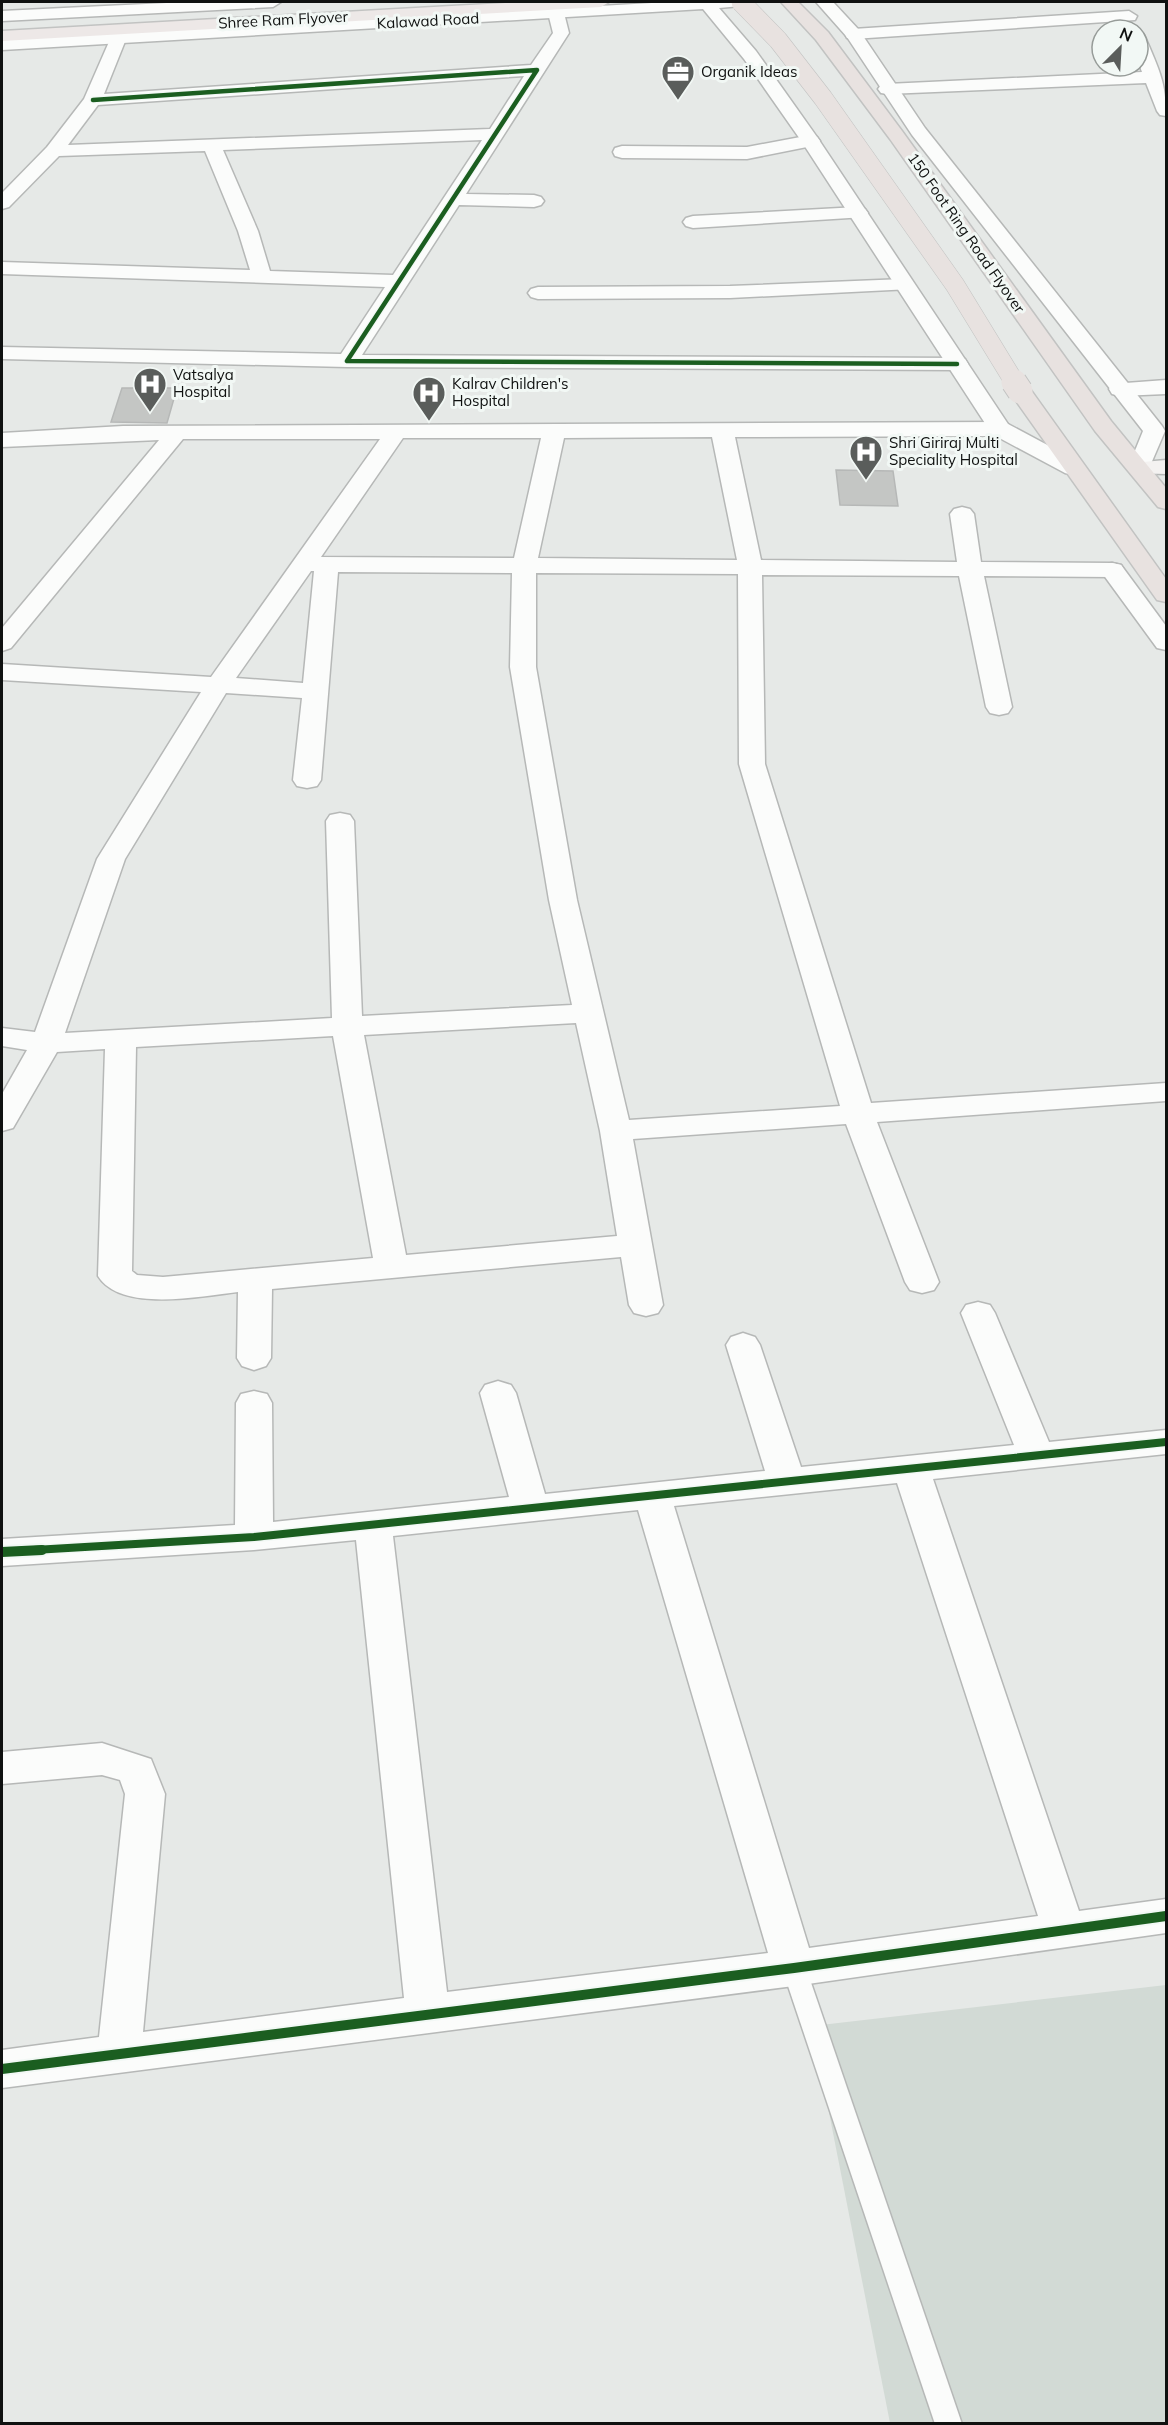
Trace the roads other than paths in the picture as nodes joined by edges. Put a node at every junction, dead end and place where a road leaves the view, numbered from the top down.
1 (266, 2) edge
2 (273, 2) edge
3 (443, 2) edge
4 (601, 2) edge
5 (741, 2) edge
6 (746, 2) edge
7 (789, 2) edge
8 (824, 2) edge
9 (706, 3) edge
10 (556, 13) junction
11 (2, 16) edge
12 (1129, 16) edge
13 (2, 27) edge
14 (853, 34) junction
15 (2, 36) edge
16 (118, 39) junction
17 (2, 45) edge
18 (1150, 49) edge
19 (1167, 54) edge
20 (1150, 67) edge
21 (537, 70) junction
22 (1154, 77) junction
23 (887, 88) junction
24 (93, 100) junction
25 (1167, 111) edge
26 (495, 134) junction
27 (811, 141) junction
28 (212, 145) junction
29 (54, 151) junction
30 (622, 152) dead end
31 (452, 199) junction
32 (534, 201) dead end
33 (2, 203) edge
34 (858, 213) junction
35 (693, 222) dead end
36 (2, 268) edge
37 (262, 277) junction
38 (400, 281) junction
39 (904, 285) junction
40 (538, 293) dead end
41 (2, 353) edge
42 (347, 361) junction
43 (957, 364) junction
44 (1167, 387) edge
45 (1120, 389) junction
46 (1000, 429) junction
47 (722, 430) junction
48 (554, 431) junction
49 (396, 432) junction
50 (176, 433) junction
51 (2, 440) edge
52 (1167, 467) edge
53 (1073, 468) junction
54 (1139, 468) junction
55 (1164, 494) edge
56 (962, 514) dead end
57 (315, 564) junction
58 (524, 566) junction
59 (750, 567) junction
60 (970, 569) junction
61 (1113, 570) junction
62 (1149, 571) junction
63 (1167, 595) edge
64 (2, 643) edge
65 (1167, 644) edge
66 (2, 672) edge
67 (218, 686) junction
68 (315, 692) junction
69 (999, 706) dead end
70 (307, 780) dead end
71 (340, 821) dead end
72 (589, 1013) junction
73 (347, 1027) junction
74 (2, 1037) edge
75 (121, 1039) junction
76 (46, 1043) junction
77 (1167, 1092) edge
78 (858, 1114) junction
79 (2, 1121) edge
80 (616, 1131) junction
81 (636, 1245) junction
82 (391, 1267) junction
83 (255, 1279) junction
84 (922, 1281) dead end
85 (646, 1305) dead end
86 (978, 1313) dead end
87 (743, 1344) dead end
88 (255, 1358) dead end
89 (498, 1393) dead end
90 (254, 1403) dead end
91 (1167, 1442) edge
92 (1037, 1456) junction
93 (911, 1469) junction
94 (787, 1482) junction
95 (652, 1496) junction
96 (531, 1508) junction
97 (373, 1525) junction
98 (254, 1537) junction
99 (2, 1552) edge
100 (2, 1768) edge
101 (1167, 1916) edge
102 (1064, 1929) junction
103 (794, 1968) junction
104 (428, 2013) junction
105 (119, 2054) junction
106 (2, 2069) edge
107 (949, 2424) edge

1 - 2 street
1 - 11 street
3 - 13 main road, Shree Ram Flyover
4 - 15 main road, Shree Ram Flyover
5 - 53 highway, bridge
6 - 9 street, Kalawad Road
7 - 54 highway, 150 Foot Ring Road Flyover
8 - 14 street
9 - 10 street, Kalawad Road
9 - 27 street
10 - 16 street, Kalawad Road
10 - 21 street
12 - 14 street
14 - 23 street
16 - 17 street, Kalawad Road
16 - 24 street
18 - 19 street
20 - 22 street
21 - 24 street
21 - 26 street
22 - 23 street
22 - 25 street
23 - 45 street
24 - 29 street
26 - 28 street
26 - 31 street
27 - 30 street
27 - 34 street
28 - 29 street
28 - 37 street
29 - 33 street
31 - 32 street
31 - 38 street
34 - 35 street
34 - 39 street
36 - 37 street
37 - 38 street
38 - 42 street
39 - 40 street
39 - 43 street
41 - 42 street
42 - 43 street
43 - 46 street
44 - 45 street
45 - 54 street
46 - 47 street
46 - 53 street
47 - 48 street
47 - 59 street
48 - 49 street
48 - 58 street
49 - 50 street
49 - 57 street
50 - 51 street
50 - 64 street
52 - 54 main road
53 - 62 highway
54 - 55 highway, 150 Foot Ring Road Flyover
56 - 60 street
57 - 58 street
57 - 67 street
57 - 68 street
58 - 59 street
58 - 72 street
59 - 60 street
59 - 78 street
60 - 61 street
60 - 69 street
61 - 62 street
61 - 65 street
62 - 63 highway
66 - 67 street
67 - 68 street
67 - 76 street
68 - 70 street
71 - 73 street
72 - 73 street
72 - 80 street
73 - 75 street
73 - 82 street
74 - 76 street
75 - 76 street
75 - 83 street
76 - 79 street
77 - 78 street
78 - 80 street
78 - 84 street
80 - 81 street
81 - 82 street
81 - 85 street
82 - 83 street
83 - 88 street
86 - 92 street
87 - 94 street
89 - 96 street
90 - 98 street
91 - 92 street
92 - 93 street
93 - 94 street
93 - 102 street
94 - 95 street
95 - 96 street
95 - 103 street
96 - 97 street
97 - 98 street
97 - 104 street
98 - 99 street
100 - 105 street
101 - 102 street
102 - 103 street
103 - 104 street
103 - 107 lane
104 - 105 street
105 - 106 street

